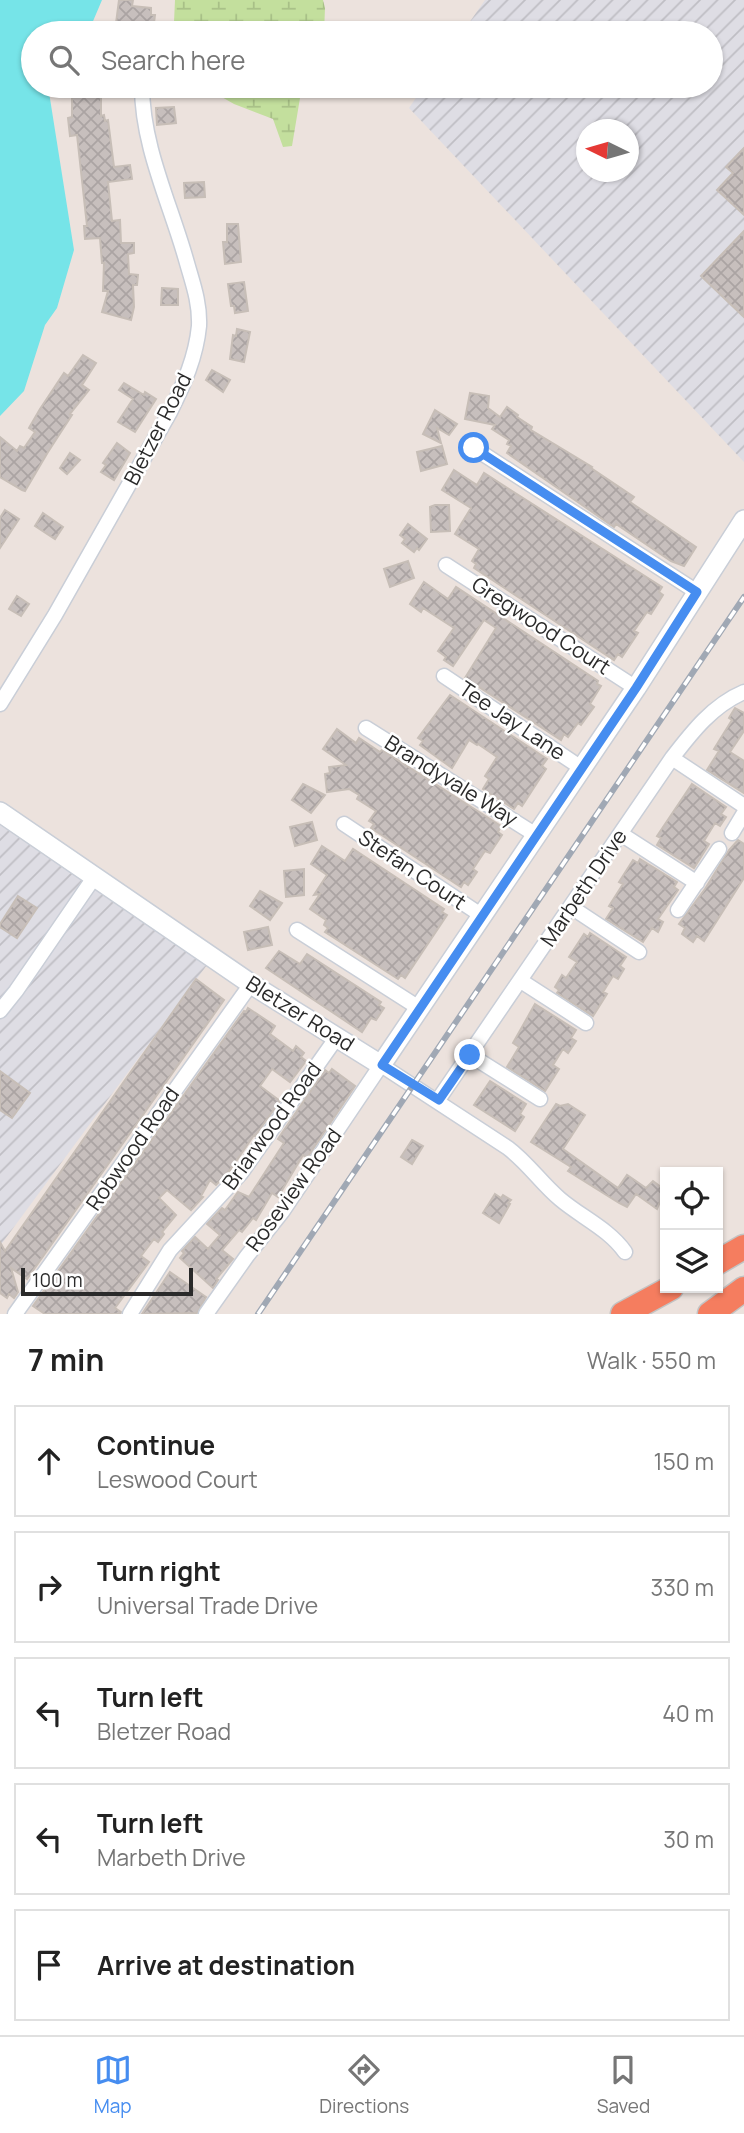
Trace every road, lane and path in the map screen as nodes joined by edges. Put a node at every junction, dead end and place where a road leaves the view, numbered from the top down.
1 (143, 98) edge
2 (474, 448) dead end
3 (744, 520) edge
4 (446, 565) dead end
5 (697, 592) junction
6 (444, 676) dead end
7 (636, 688) junction
8 (744, 692) edge
9 (0, 704) edge
10 (366, 728) dead end
11 (672, 758) junction
12 (580, 767) junction
13 (744, 806) edge
14 (0, 812) edge
15 (744, 813) edge
16 (344, 824) dead end
17 (732, 833) dead end
18 (621, 834) junction
19 (536, 835) junction
20 (719, 849) dead end
21 (96, 876) junction
22 (697, 883) junction
23 (571, 907) junction
24 (678, 911) dead end
25 (481, 915) junction
26 (297, 930) dead end
27 (639, 951) dead end
28 (521, 981) junction
29 (251, 984) junction
30 (419, 1008) junction
31 (0, 1012) edge
32 (586, 1023) dead end
33 (337, 1037) junction
34 (470, 1055) junction
35 (382, 1065) junction
36 (540, 1099) dead end
37 (439, 1100) junction
38 (744, 1247) edge
39 (625, 1252) dead end
40 (723, 1259) edge
41 (744, 1289) edge
42 (662, 1293) edge
43 (16, 1314) edge
44 (130, 1314) edge
45 (206, 1314) edge
46 (624, 1314) edge
47 (710, 1314) edge

1 - 9 street, Bletzer Road
2 - 5 street
3 - 5 street
4 - 7 street, Gregwood Court
5 - 7 street
6 - 12 street, Tee Jay Lane
7 - 12 street
8 - 11 street, Marbeth Drive
10 - 19 street, Brandyvale Way
11 - 13 street
11 - 18 street, Marbeth Drive
12 - 19 street
14 - 21 street, Bletzer Road
15 - 17 street
16 - 25 street, Stefan Court
18 - 22 street
18 - 23 street, Marbeth Drive
19 - 25 street
20 - 22 street
21 - 29 street, Bletzer Road
21 - 31 street
22 - 24 street
23 - 27 street
23 - 28 street, Marbeth Drive
25 - 30 street
26 - 30 street
28 - 32 street
28 - 34 street, Marbeth Drive
29 - 33 street, Bletzer Road
29 - 43 street, Robwood Road
30 - 35 street
33 - 35 street, Bletzer Road
33 - 44 street, Briarwood Road
34 - 36 street
34 - 37 street, Marbeth Drive
35 - 37 street, Bletzer Road
35 - 45 street, Roseview Road
37 - 39 street, Bletzer Road
38 - 40 highway
41 - 47 highway
42 - 46 highway

